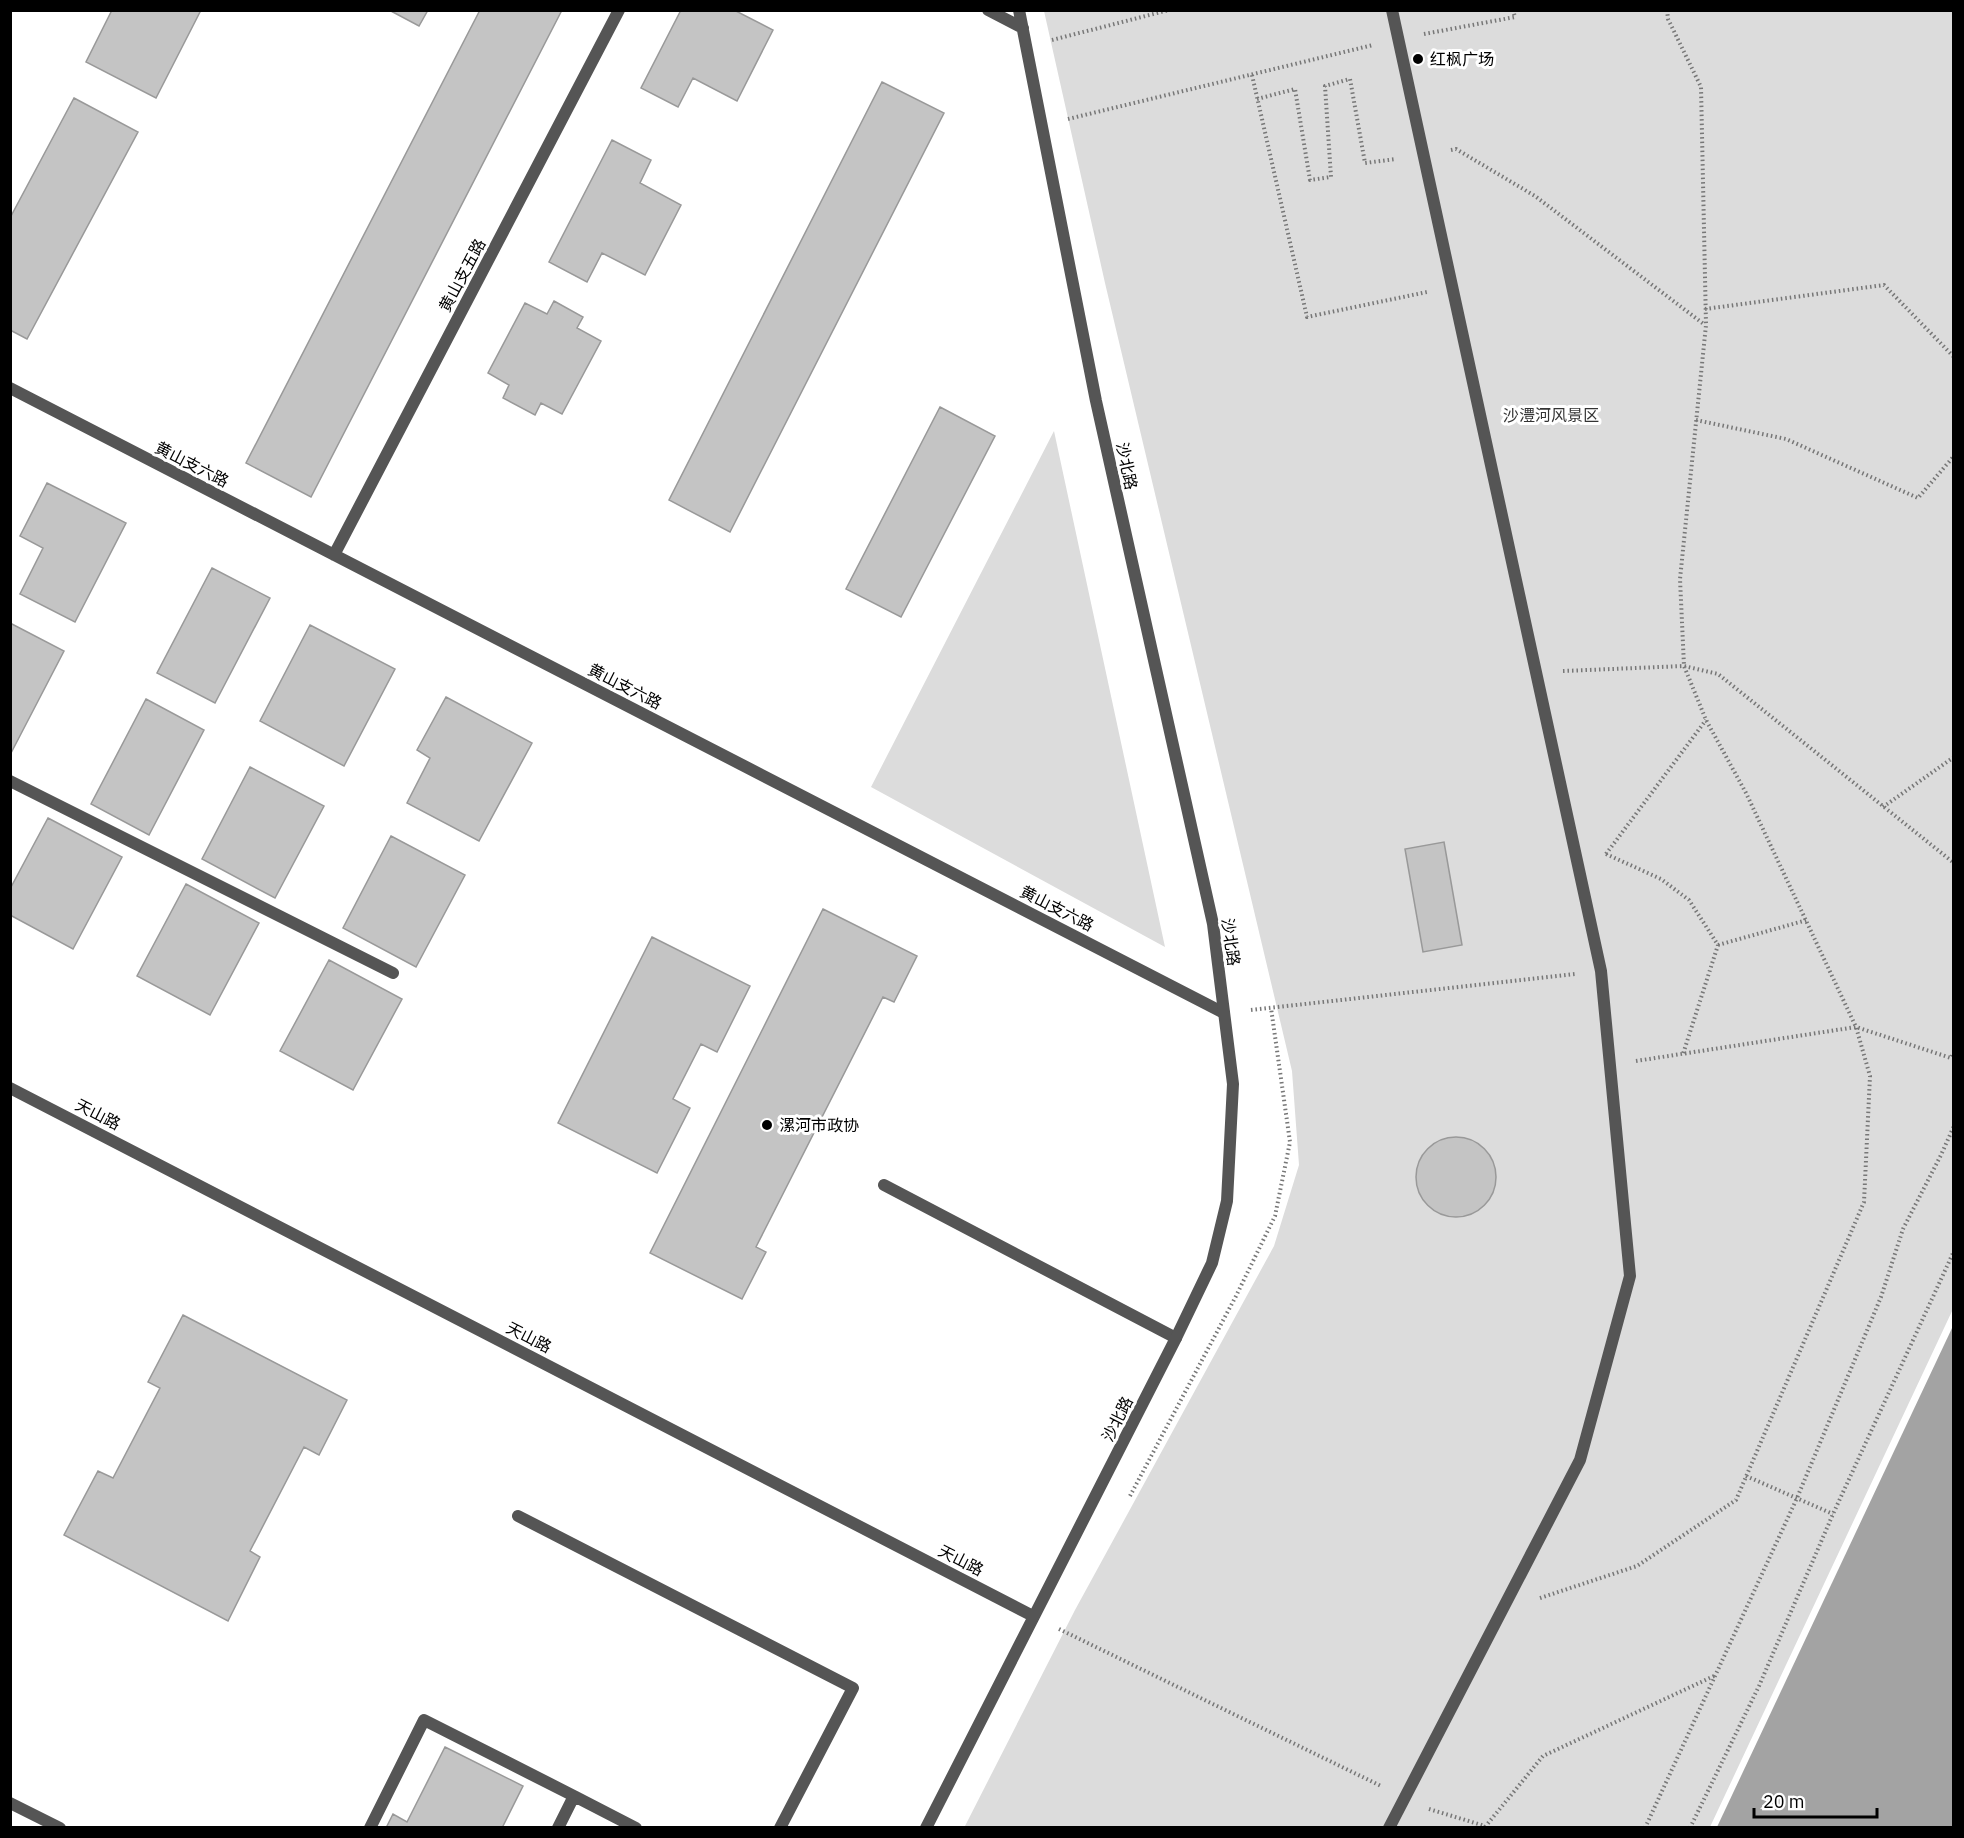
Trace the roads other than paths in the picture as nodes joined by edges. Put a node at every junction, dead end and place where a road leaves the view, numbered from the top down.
1 (619, 10) edge
2 (988, 10) edge
3 (1019, 10) edge
4 (1392, 10) edge
5 (1023, 28) junction
6 (10, 388) edge
7 (334, 555) junction
8 (10, 781) edge
9 (393, 973) dead end
10 (1224, 1013) junction
11 (10, 1088) edge
12 (884, 1185) dead end
13 (1176, 1338) junction
14 (518, 1516) dead end
15 (1033, 1616) junction
16 (574, 1796) junction
17 (10, 1803) edge
18 (60, 1827) edge
19 (370, 1827) edge
20 (558, 1827) edge
21 (636, 1827) edge
22 (780, 1827) edge
23 (926, 1827) edge
24 (1389, 1827) edge

1 - 7 street, 黄山支五路
2 - 5 street
3 - 5 street, 沙北路
4 - 24 street
5 - 10 street, 沙北路
6 - 7 street, 黄山支六路
7 - 10 street, 黄山支六路
8 - 9 street
10 - 13 street, 沙北路
11 - 15 street, 天山路
12 - 13 street
13 - 15 street, 沙北路
14 - 22 street
15 - 23 street, 沙北路
16 - 19 street
16 - 20 street
16 - 21 street
17 - 18 street

